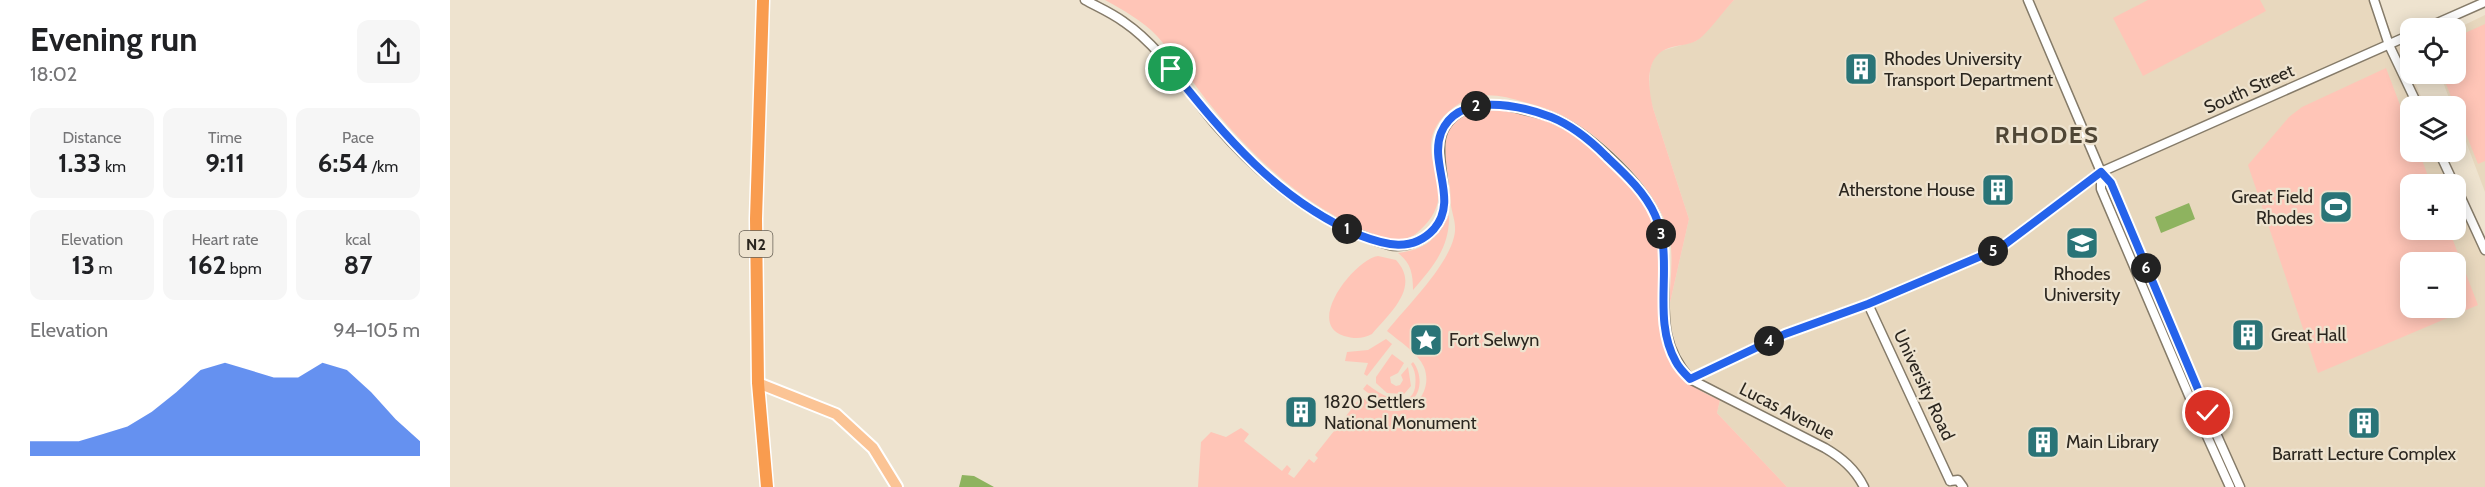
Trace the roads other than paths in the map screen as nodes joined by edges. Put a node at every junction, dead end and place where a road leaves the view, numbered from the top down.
1 (763, 0) edge
2 (1085, 0) edge
3 (2028, 0) edge
4 (2374, 0) edge
5 (2485, 2) edge
6 (2449, 18) edge
7 (2400, 40) edge
8 (2389, 45) junction
9 (2413, 96) edge
10 (2101, 172) junction
11 (2466, 209) edge
12 (2485, 250) edge
13 (1868, 304) junction
14 (1690, 379) junction
15 (758, 383) junction
16 (1948, 484) edge
17 (767, 487) edge
18 (897, 487) edge
19 (1864, 487) edge
20 (1963, 487) edge
21 (2230, 487) edge
22 (2240, 487) edge

1 - 15 highway, N2
2 - 14 street, Lucas Avenue
3 - 10 street
4 - 8 street
5 - 6 street
7 - 8 street, South Street
8 - 9 street
8 - 10 street, South Street
10 - 13 street, South Street
10 - 21 street
10 - 22 street
11 - 12 street
13 - 14 street, South Street
13 - 16 street, University Road
14 - 19 street, Lucas Avenue
15 - 17 highway, N2
15 - 18 main road
16 - 20 street, University Road

